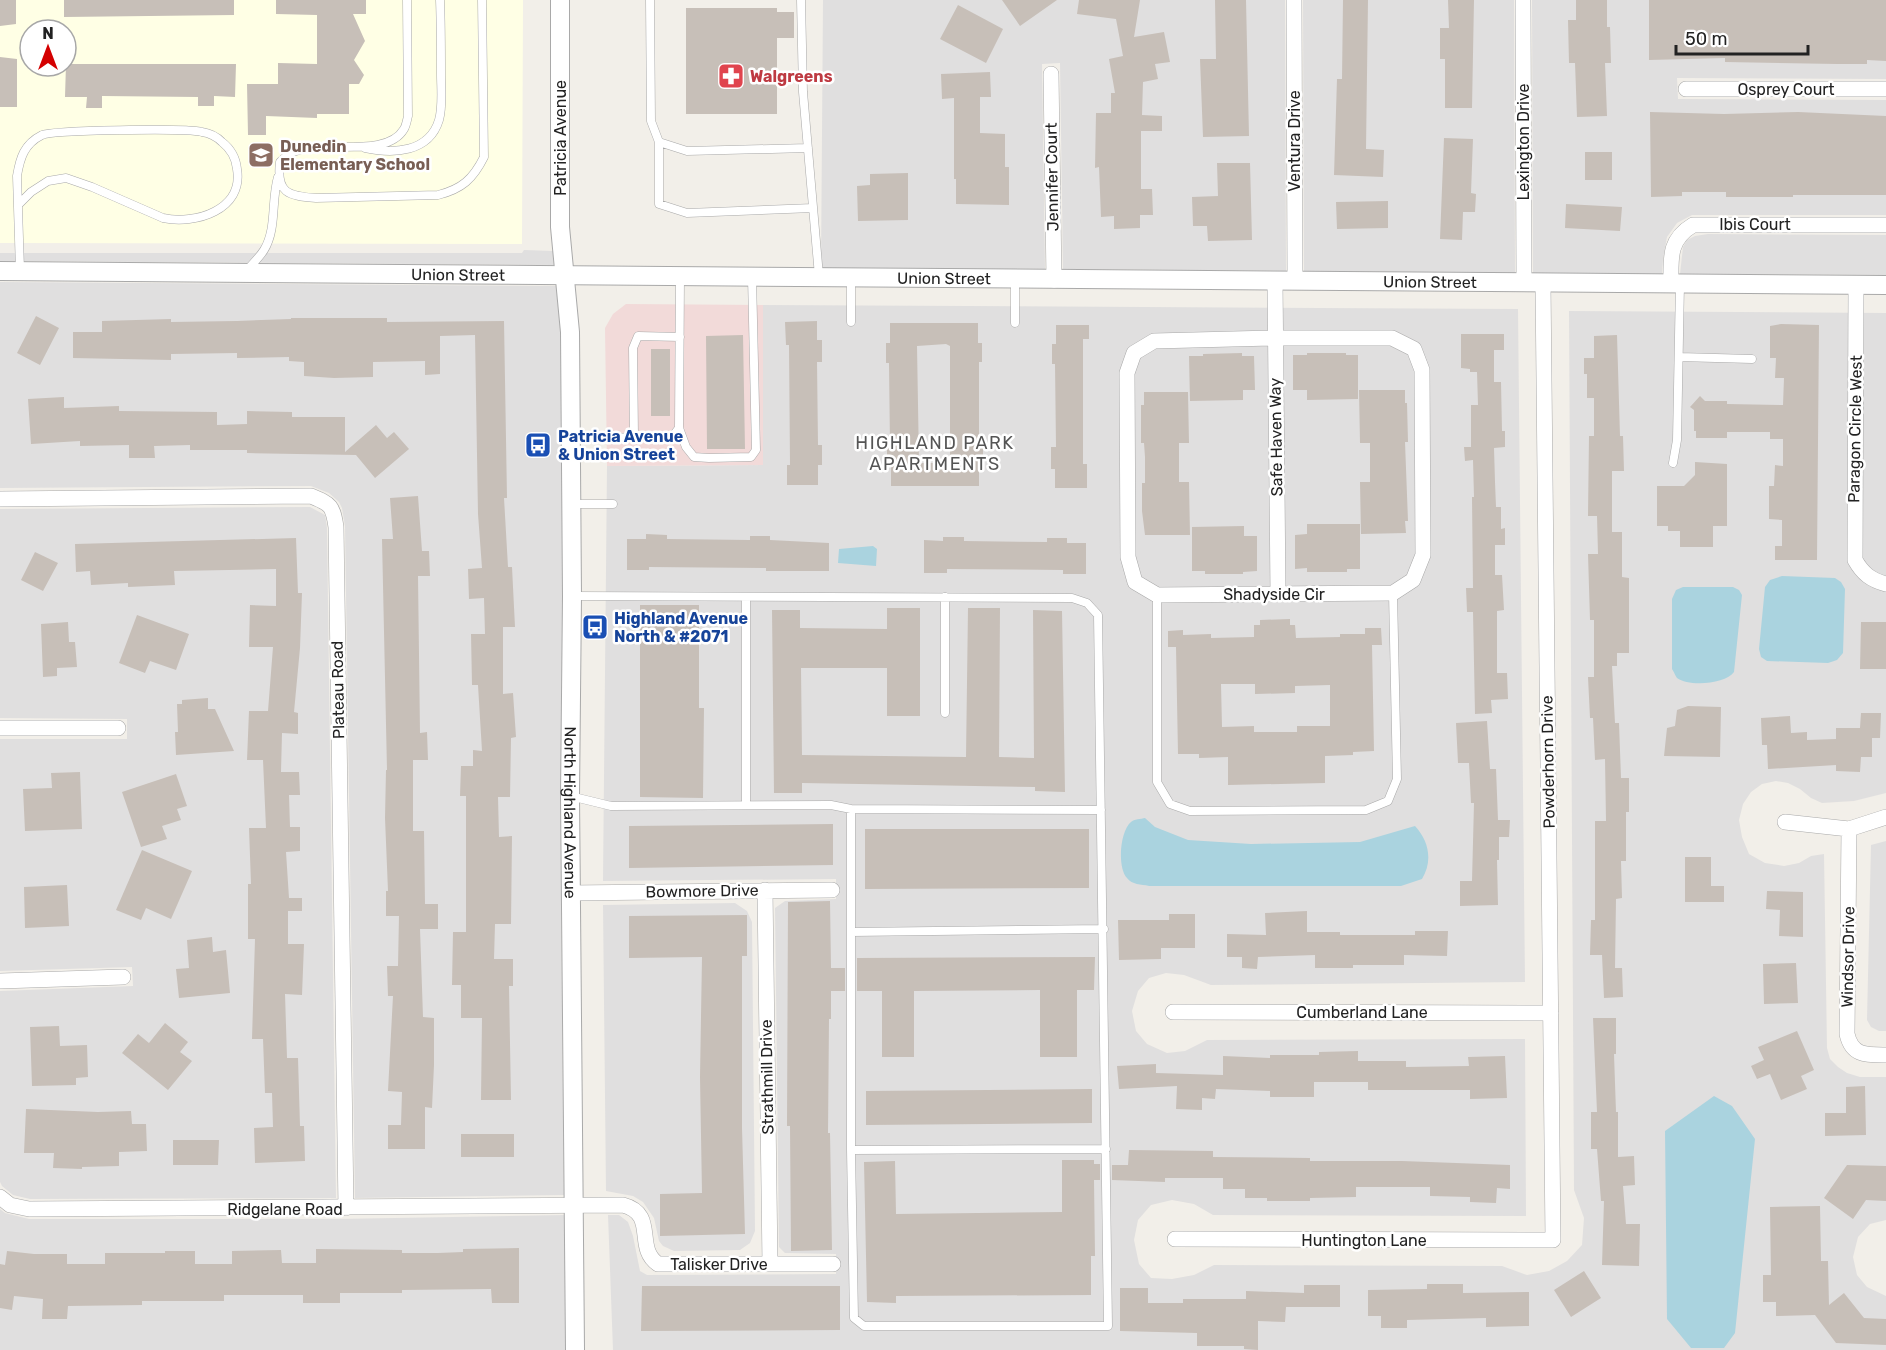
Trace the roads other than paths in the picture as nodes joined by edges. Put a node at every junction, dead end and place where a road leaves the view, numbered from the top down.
1 (407, 0) edge
2 (441, 0) edge
3 (482, 0) edge
4 (560, 0) edge
5 (650, 0) edge
6 (801, 0) edge
7 (1294, 0) edge
8 (1523, 0) edge
9 (1051, 74) dead end
10 (1686, 88) dead end
11 (1886, 90) edge
12 (659, 142) junction
13 (359, 147) junction
14 (808, 148) junction
15 (278, 177) junction
16 (19, 204) junction
17 (813, 208) junction
18 (1886, 225) edge
19 (0, 271) edge
20 (20, 272) junction
21 (244, 273) junction
22 (565, 276) junction
23 (680, 277) junction
24 (752, 277) junction
25 (819, 278) junction
26 (851, 278) junction
27 (1015, 279) junction
28 (1054, 280) junction
29 (1275, 281) junction
30 (1295, 281) junction
31 (1524, 283) junction
32 (1543, 284) junction
33 (1675, 284) junction
34 (1856, 285) junction
35 (1886, 285) edge
36 (851, 322) dead end
37 (1015, 323) dead end
38 (680, 337) junction
39 (1275, 338) junction
40 (1679, 357) junction
41 (1752, 359) dead end
42 (679, 428) junction
43 (634, 437) junction
44 (571, 439) junction
45 (1673, 463) dead end
46 (0, 499) edge
47 (571, 504) junction
48 (612, 504) dead end
49 (1886, 584) edge
50 (1278, 593) junction
51 (1393, 593) junction
52 (1156, 595) junction
53 (572, 596) junction
54 (746, 597) junction
55 (945, 597) junction
56 (945, 713) dead end
57 (0, 728) edge
58 (118, 728) dead end
59 (570, 796) junction
60 (746, 805) junction
61 (851, 809) junction
62 (1101, 810) junction
63 (1886, 817) edge
64 (1785, 822) dead end
65 (1849, 830) junction
66 (765, 890) junction
67 (832, 890) dead end
68 (571, 893) junction
69 (1104, 929) junction
70 (850, 932) junction
71 (123, 977) dead end
72 (0, 981) edge
73 (1173, 1012) dead end
74 (1551, 1013) junction
75 (1886, 1055) edge
76 (1106, 1149) junction
77 (851, 1150) junction
78 (0, 1197) edge
79 (574, 1205) junction
80 (346, 1208) junction
81 (1175, 1239) dead end
82 (1552, 1240) joint
83 (770, 1264) junction
84 (832, 1264) dead end
85 (575, 1350) edge

1 - 13 lane
2 - 13 lane
3 - 15 lane
4 - 22 street, Patricia Avenue
5 - 12 lane
6 - 14 lane
7 - 30 street, Ventura Drive
8 - 31 street, Lexington Drive
9 - 28 street, Jennifer Court
10 - 11 street, Osprey Court
12 - 14 lane
12 - 17 lane
13 - 15 lane
14 - 17 lane
15 - 21 lane
16 - 16 lane
16 - 20 lane
17 - 25 lane
18 - 33 street, Ibis Court
19 - 20 street, Union Street
20 - 21 street, Union Street
21 - 22 street, Union Street
22 - 23 street, Union Street
22 - 44 street, North Highland Avenue
23 - 24 street, Union Street
23 - 38 lane
24 - 25 street, Union Street
24 - 42 lane
25 - 26 street, Union Street
26 - 27 street, Union Street
26 - 36 lane
27 - 28 street, Union Street
27 - 37 lane
28 - 29 street, Union Street
29 - 30 street, Union Street
29 - 39 street, Safe Haven Way
30 - 31 street, Union Street
31 - 32 street, Union Street
32 - 33 street, Union Street
32 - 74 street, Powderhorn Drive
33 - 34 street, Union Street
33 - 40 lane
34 - 35 street, Union Street
34 - 49 street, Paragon Circle West
38 - 42 lane
38 - 43 lane
39 - 50 street, Safe Haven Way
39 - 51 street
39 - 52 street
40 - 41 lane
40 - 45 lane
42 - 43 lane
43 - 44 lane
44 - 47 street, North Highland Avenue
46 - 80 street, Plateau Road
47 - 48 lane
47 - 53 street, North Highland Avenue
50 - 51 street, Shadyside Cir
50 - 52 street, Shadyside Cir
51 - 52 lane
53 - 54 lane
53 - 59 street, North Highland Avenue
54 - 55 lane
54 - 60 lane
55 - 56 lane
55 - 62 lane
57 - 58 street
59 - 60 lane
59 - 68 street, North Highland Avenue
60 - 61 lane
61 - 62 lane
61 - 70 lane
62 - 69 lane
63 - 65 street
64 - 65 street
65 - 75 street, Windsor Drive
66 - 67 street, Bowmore Drive
66 - 68 street, Bowmore Drive
66 - 83 street, Strathmill Drive
68 - 79 street, North Highland Avenue
69 - 70 lane
69 - 76 lane
70 - 77 lane
71 - 72 street
73 - 74 street, Cumberland Lane
74 - 82 street, Powderhorn Drive
76 - 77 lane
76 - 77 lane
78 - 80 street, Ridgelane Road
79 - 80 street, Ridgelane Road
79 - 83 street, Talisker Drive
79 - 85 street, North Highland Avenue
81 - 82 street, Huntington Lane
83 - 84 street, Talisker Drive

